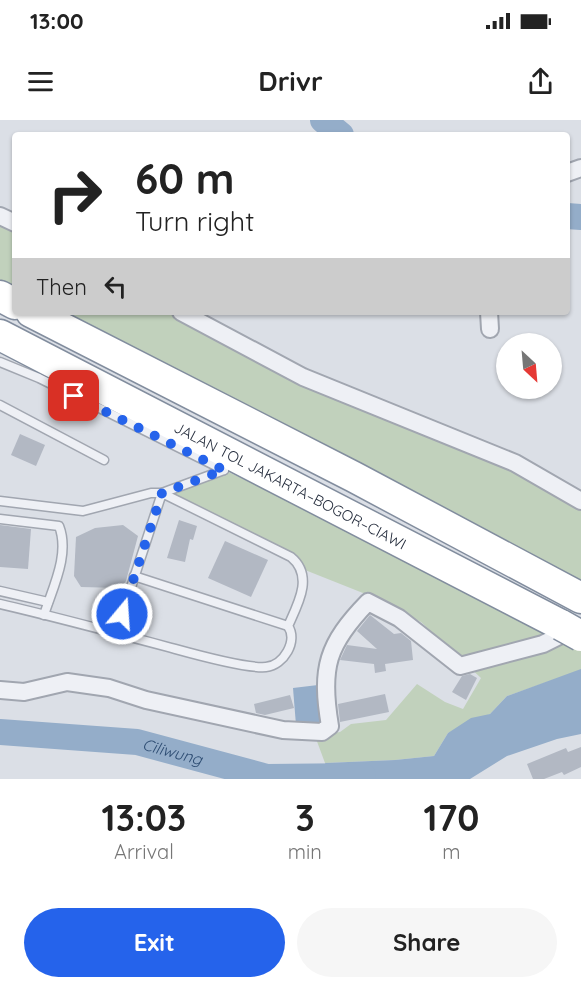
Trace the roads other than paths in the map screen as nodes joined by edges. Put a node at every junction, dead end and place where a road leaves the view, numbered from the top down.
1 (37, 315) edge
2 (187, 315) edge
3 (0, 335) edge
4 (0, 362) edge
5 (0, 405) edge
6 (104, 460) dead end
7 (224, 470) junction
8 (162, 493) junction
9 (0, 501) edge
10 (581, 501) edge
11 (0, 519) edge
12 (445, 565) junction
13 (134, 576) junction
14 (0, 591) edge
15 (581, 598) edge
16 (48, 602) junction
17 (0, 604) edge
18 (44, 615) junction
19 (288, 626) junction
20 (574, 629) edge
21 (116, 633) junction
22 (0, 690) edge

1 - 15 highway
2 - 10 street
3 - 12 highway, JALAN TOL JAKARTA–BOGOR–CIAWI
4 - 7 lane
5 - 6 lane
7 - 8 lane
7 - 12 highway
8 - 9 lane
8 - 13 lane
8 - 19 lane
11 - 16 lane
12 - 20 highway, JALAN TOL JAKARTA–BOGOR–CIAWI
13 - 19 lane
13 - 21 lane
14 - 16 lane
16 - 18 lane
17 - 18 lane
18 - 21 lane
19 - 21 lane
20 - 22 street

